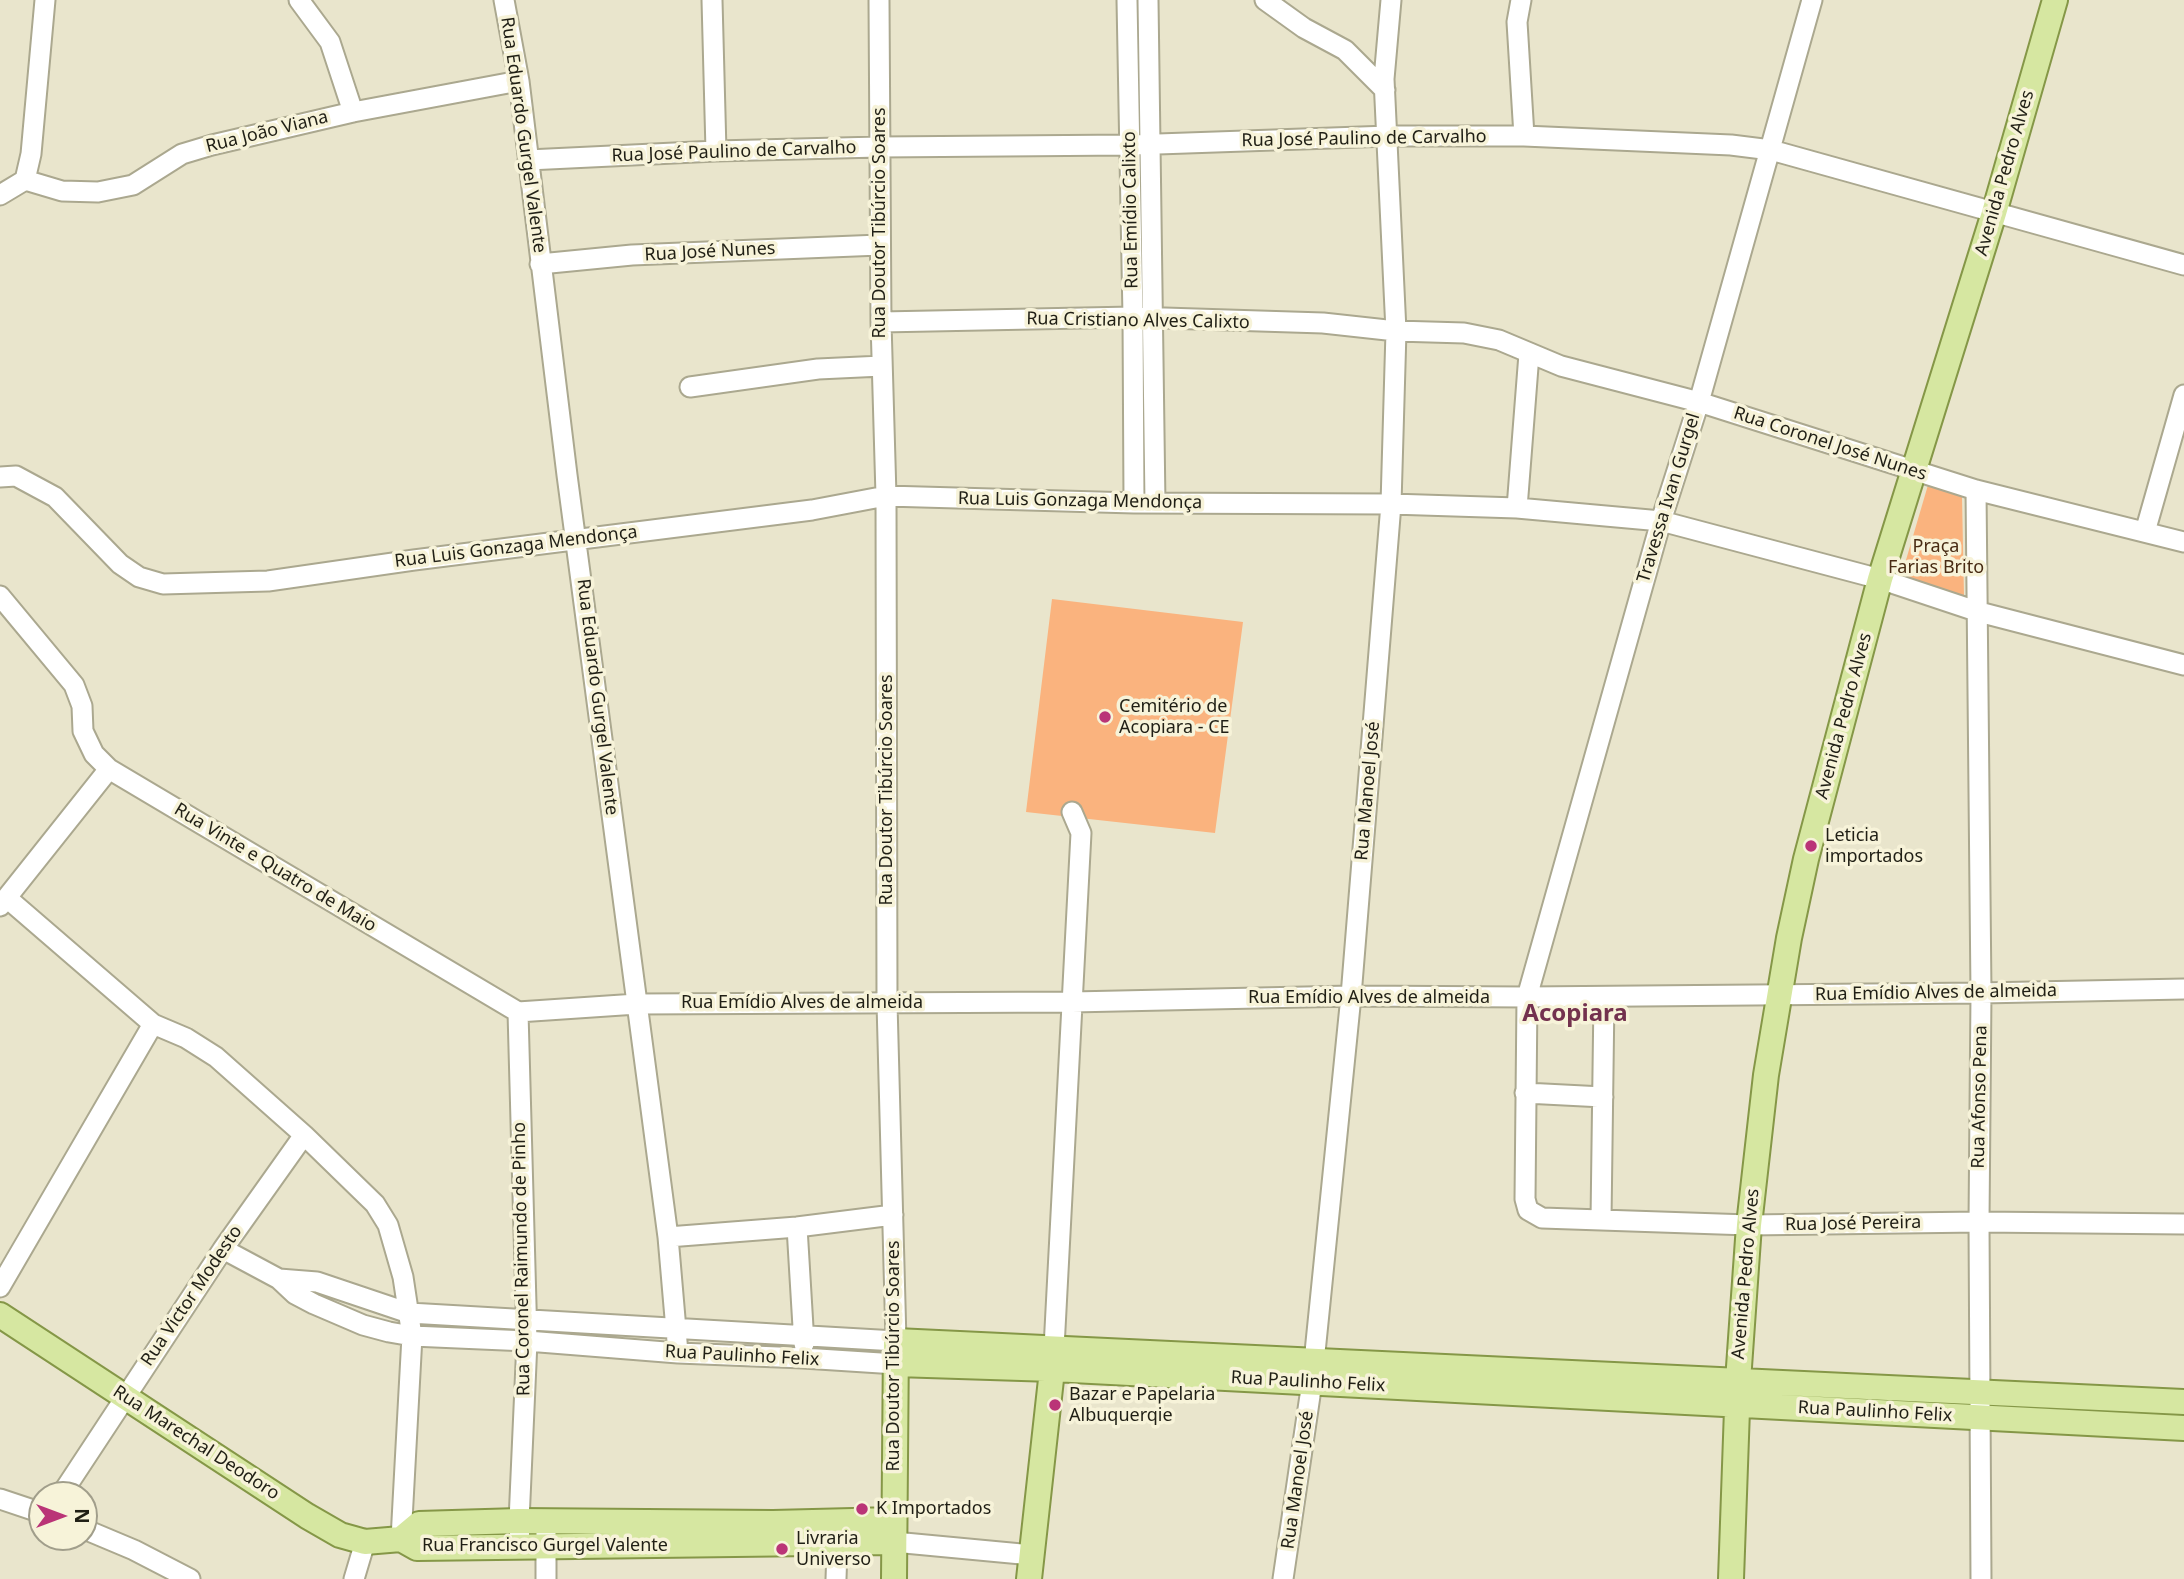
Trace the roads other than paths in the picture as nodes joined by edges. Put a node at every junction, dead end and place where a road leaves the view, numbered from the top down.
1 (45, 0) edge
2 (299, 0) edge
3 (504, 0) edge
4 (712, 0) edge
5 (879, 0) edge
6 (1127, 0) edge
7 (1148, 0) edge
8 (1265, 0) edge
9 (1391, 0) edge
10 (1521, 0) edge
11 (1812, 0) edge
12 (2055, 0) edge
13 (519, 81) junction
14 (1385, 90) junction
15 (352, 111) junction
16 (1388, 136) junction
17 (1524, 136) junction
18 (1150, 144) junction
19 (1129, 145) junction
20 (879, 147) junction
21 (716, 150) junction
22 (1771, 150) junction
23 (528, 160) junction
24 (25, 180) junction
25 (0, 195) edge
26 (1994, 213) junction
27 (880, 245) junction
28 (540, 264) junction
29 (2184, 265) edge
30 (1143, 318) junction
31 (881, 322) junction
32 (1396, 331) junction
33 (1529, 354) junction
34 (882, 366) junction
35 (690, 387) dead end
36 (2184, 395) edge
37 (1699, 402) junction
38 (1913, 471) junction
39 (0, 477) edge
40 (1976, 490) junction
41 (886, 496) junction
42 (1134, 503) junction
43 (1155, 503) junction
44 (1391, 504) junction
45 (1517, 508) junction
46 (1661, 521) junction
47 (2145, 531) junction
48 (576, 539) junction
49 (2184, 542) edge
50 (1880, 579) junction
51 (0, 596) edge
52 (1979, 611) junction
53 (2184, 665) edge
54 (109, 769) junction
55 (1072, 812) dead end
56 (3, 902) edge
57 (2184, 989) edge
58 (1981, 993) junction
59 (1777, 995) junction
60 (1352, 996) junction
61 (1527, 997) junction
62 (1604, 997) junction
63 (1072, 1002) junction
64 (887, 1003) junction
65 (637, 1004) junction
66 (519, 1012) junction
67 (153, 1024) junction
68 (1525, 1093) junction
69 (1602, 1097) junction
70 (304, 1135) junction
71 (893, 1215) junction
72 (1601, 1220) junction
73 (1979, 1222) junction
74 (2184, 1224) edge
75 (1749, 1225) junction
76 (797, 1227) junction
77 (668, 1237) junction
78 (223, 1249) junction
79 (279, 1279) junction
80 (0, 1287) edge
81 (409, 1313) junction
82 (0, 1315) edge
83 (526, 1321) junction
84 (677, 1329) junction
85 (805, 1334) junction
86 (412, 1336) junction
87 (527, 1341) junction
88 (678, 1353) junction
89 (896, 1353) junction
90 (803, 1358) junction
91 (1053, 1359) junction
92 (1313, 1371) junction
93 (1981, 1391) junction
94 (1737, 1393) junction
95 (125, 1396) junction
96 (2184, 1402) edge
97 (1980, 1418) junction
98 (2184, 1428) edge
99 (70, 1481) edge
100 (0, 1499) edge
101 (28, 1508) edge
102 (519, 1521) junction
103 (547, 1521) junction
104 (893, 1531) junction
105 (842, 1532) junction
106 (738, 1534) junction
107 (98, 1535) edge
108 (401, 1539) junction
109 (365, 1542) junction
110 (520, 1547) junction
111 (545, 1548) junction
112 (1031, 1567) edge
113 (190, 1579) edge
114 (354, 1579) edge
115 (546, 1579) edge
116 (836, 1579) edge
117 (894, 1579) edge
118 (1283, 1579) edge
119 (1731, 1579) edge
120 (1981, 1579) edge

1 - 24 street
2 - 15 street
3 - 13 street, Rua Eduardo Gurgel Valente
4 - 21 street
5 - 20 street, Rua Doutor Tibúrcio Soares
6 - 19 street, Rua Emídio Calixto
7 - 18 street, Rua Emídio Calixto
8 - 14 street
9 - 14 street, Rua Manoel José
10 - 17 street
11 - 22 street, Travessa Ivan Gurgel
12 - 26 main road, Avenida Pedro Alves
13 - 15 street, Rua João Viana
13 - 23 street, Rua Eduardo Gurgel Valente
14 - 16 street, Rua Manoel José
15 - 24 street, Rua João Viana
16 - 17 street, Rua José Paulino de Carvalho
16 - 18 street, Rua José Paulino de Carvalho
16 - 32 street, Rua Manoel José
17 - 22 street, Rua José Paulino de Carvalho
18 - 19 street, Rua José Paulino de Carvalho
18 - 30 street, Rua Emídio Calixto
19 - 20 street, Rua José Paulino de Carvalho
19 - 30 street, Rua Emídio Calixto
20 - 21 street, Rua José Paulino de Carvalho
20 - 27 street, Rua Doutor Tibúrcio Soares
21 - 23 street, Rua José Paulino de Carvalho
22 - 26 street, Rua José Paulino de Carvalho
22 - 37 street, Travessa Ivan Gurgel
23 - 28 street, Rua Eduardo Gurgel Valente
24 - 25 street
26 - 29 street, Rua José Paulino de Carvalho
26 - 38 main road, Avenida Pedro Alves
27 - 28 street, Rua José Nunes
27 - 31 street, Rua Doutor Tibúrcio Soares
28 - 48 street, Rua Eduardo Gurgel Valente
30 - 31 street, Rua Cristiano Alves Calixto
30 - 32 street, Rua Cristiano Alves Calixto
30 - 42 street, Rua Emídio Calixto
30 - 43 street, Rua Emídio Calixto
31 - 34 street, Rua Doutor Tibúrcio Soares
32 - 33 street, Rua Coronel José Nunes
32 - 44 street, Rua Manoel José
33 - 37 street, Rua Coronel José Nunes
33 - 45 street
34 - 35 street
34 - 41 street, Rua Doutor Tibúrcio Soares
36 - 47 street
37 - 38 street, Rua Coronel José Nunes
37 - 46 street, Travessa Ivan Gurgel
38 - 40 street, Rua Coronel José Nunes
38 - 50 main road, Avenida Pedro Alves
39 - 48 street, Rua Luis Gonzaga Mendonça
40 - 47 street, Rua Coronel José Nunes
40 - 52 street, Rua Afonso Pena
41 - 42 street, Rua Luis Gonzaga Mendonça
41 - 48 street, Rua Luis Gonzaga Mendonça
41 - 64 street, Rua Doutor Tibúrcio Soares
42 - 43 street, Rua Luis Gonzaga Mendonça
43 - 44 street, Rua Luis Gonzaga Mendonça
44 - 45 street, Rua Luis Gonzaga Mendonça
44 - 60 street, Rua Manoel José
45 - 46 street, Rua Luis Gonzaga Mendonça
46 - 50 street, Rua Luis Gonzaga Mendonça
46 - 61 street, Travessa Ivan Gurgel
47 - 49 street, Rua Coronel José Nunes
48 - 65 street, Rua Eduardo Gurgel Valente
50 - 52 street, Rua Luis Gonzaga Mendonça
50 - 59 main road, Avenida Pedro Alves
51 - 54 street, Rua Vinte e Quatro de Maio
52 - 53 street, Rua Luis Gonzaga Mendonça
52 - 58 street, Rua Afonso Pena
54 - 56 street
54 - 66 street, Rua Vinte e Quatro de Maio
55 - 63 street
56 - 67 street
57 - 58 street, Rua Emídio Alves de almeida
58 - 59 street, Rua Emídio Alves de almeida
58 - 73 street, Rua Afonso Pena
59 - 62 street, Rua Emídio Alves de almeida
59 - 75 main road, Avenida Pedro Alves
60 - 61 street, Rua Emídio Alves de almeida
60 - 63 street, Rua Emídio Alves de almeida
60 - 92 street, Rua Manoel José
61 - 62 street, Rua Emídio Alves de almeida
61 - 68 street, Rua José Pereira
62 - 69 street
63 - 64 street, Rua Emídio Alves de almeida
63 - 91 street
64 - 65 street, Rua Emídio Alves de almeida
64 - 71 street, Rua Doutor Tibúrcio Soares
65 - 66 street
65 - 77 street, Rua Eduardo Gurgel Valente
66 - 83 street, Rua Coronel Raimundo de Pinho
67 - 70 street
67 - 80 street
68 - 69 street
68 - 72 street, Rua José Pereira
69 - 72 street
70 - 78 street, Rua Victor Modesto
70 - 81 street
71 - 76 street
71 - 89 street, Rua Doutor Tibúrcio Soares
72 - 75 street, Rua José Pereira
73 - 74 street, Rua José Pereira
73 - 75 street, Rua José Pereira
73 - 93 street, Rua Afonso Pena
75 - 94 main road, Avenida Pedro Alves
76 - 77 street
76 - 85 street
77 - 84 street, Rua Eduardo Gurgel Valente
78 - 79 street, Rua Paulinho Felix
78 - 95 street, Rua Victor Modesto
79 - 81 street, Rua Paulinho Felix
79 - 86 street, Rua Paulinho Felix
81 - 83 street, Rua Paulinho Felix
81 - 86 street
82 - 95 main road, Rua Marechal Deodoro
83 - 84 street, Rua Paulinho Felix
83 - 87 street, Rua Coronel Raimundo de Pinho
84 - 85 street, Rua Paulinho Felix
84 - 88 street, Rua Eduardo Gurgel Valente
85 - 89 street, Rua Paulinho Felix
85 - 90 street
86 - 87 street, Rua Paulinho Felix
86 - 108 street
87 - 88 street, Rua Paulinho Felix
87 - 102 street, Rua Coronel Raimundo de Pinho
88 - 90 street, Rua Paulinho Felix
89 - 90 street, Rua Paulinho Felix
89 - 91 main road, Rua Paulinho Felix
89 - 104 main road, Rua Doutor Tibúrcio Soares
91 - 92 main road, Rua Paulinho Felix
91 - 112 main road
92 - 94 main road, Rua Paulinho Felix
92 - 118 street, Rua Manoel José
93 - 94 main road, Rua Paulinho Felix
93 - 96 main road, Rua Paulinho Felix
93 - 97 street, Rua Afonso Pena
94 - 97 main road, Rua Paulinho Felix
94 - 119 main road, Avenida Pedro Alves
95 - 99 street, Rua Victor Modesto
95 - 109 main road, Rua Marechal Deodoro
97 - 98 main road, Rua Paulinho Felix
97 - 120 street, Rua Afonso Pena
100 - 101 street
102 - 103 main road, Rua Francisco Gurgel Valente
102 - 108 main road, Rua Francisco Gurgel Valente
102 - 110 street, Rua Coronel Raimundo de Pinho
103 - 106 main road, Rua Francisco Gurgel Valente
103 - 111 street
104 - 105 main road, Rua Francisco Gurgel Valente
104 - 112 street
104 - 117 main road, Rua Doutor Tibúrcio Soares
105 - 106 main road, Rua Francisco Gurgel Valente
105 - 116 street
106 - 111 main road, Rua Francisco Gurgel Valente
107 - 113 street
108 - 109 main road, Rua Marechal Deodoro
108 - 110 main road, Rua Francisco Gurgel Valente
109 - 114 street
110 - 111 main road, Rua Francisco Gurgel Valente
111 - 115 street

